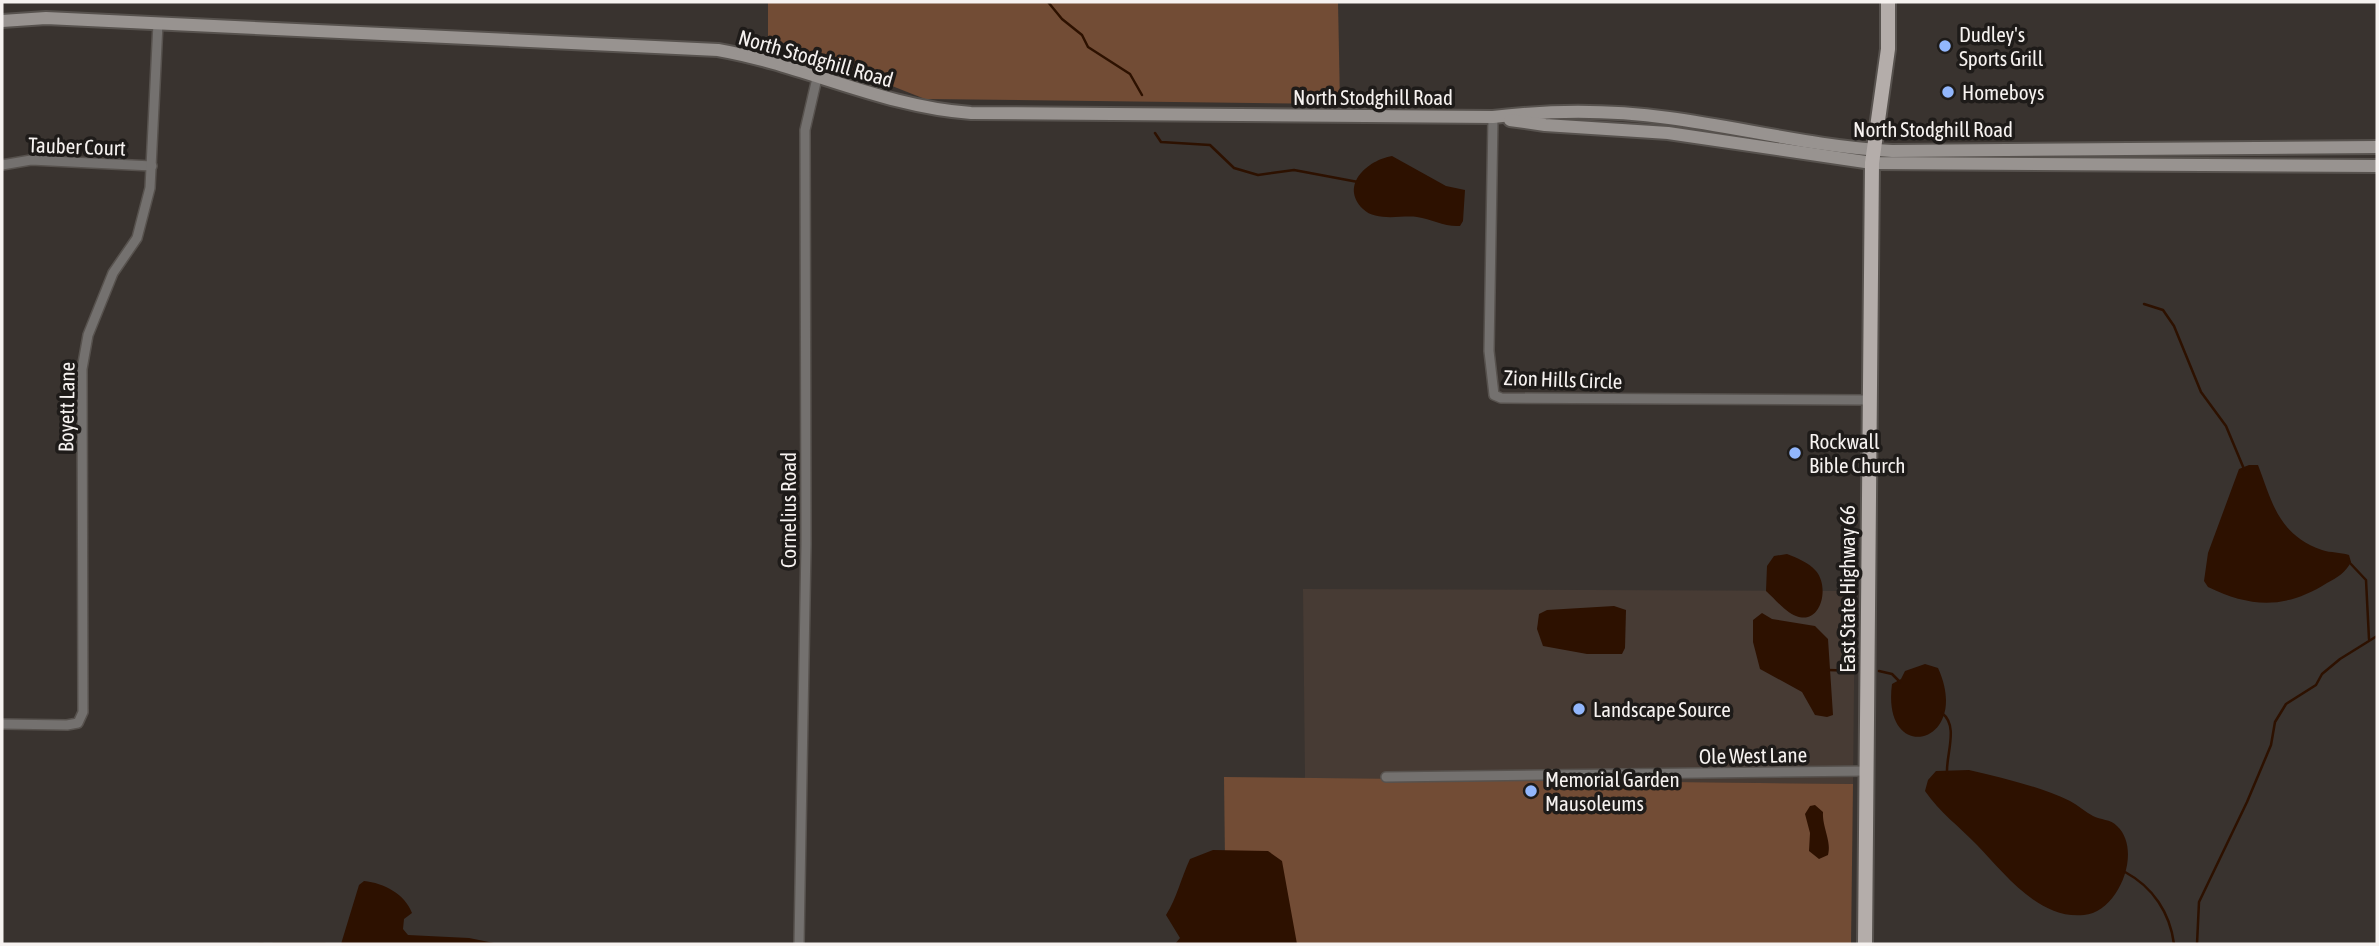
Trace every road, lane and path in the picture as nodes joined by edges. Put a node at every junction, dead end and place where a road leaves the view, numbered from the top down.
1 (1888, 2) edge
2 (2, 20) edge
3 (158, 23) junction
4 (817, 78) junction
5 (1493, 117) junction
6 (2377, 147) edge
7 (1873, 157) junction
8 (2, 165) edge
9 (152, 166) junction
10 (2377, 166) edge
11 (1869, 400) junction
12 (2, 724) edge
13 (1868, 771) junction
14 (1386, 777) dead end
15 (799, 944) edge
16 (1866, 944) edge

1 - 7 main road, East State Highway 66
2 - 3 street, North Stodghill Road
3 - 4 street, North Stodghill Road
3 - 9 street, Boyett Lane
4 - 5 street, North Stodghill Road
4 - 15 street, Cornelius Road
5 - 7 street, North Stodghill Road
5 - 11 street, Zion Hills Circle
6 - 7 street, North Stodghill Road
7 - 10 street, North Stodghill Road
7 - 11 main road, East State Highway 66
8 - 9 street, Tauber Court
9 - 12 street, Boyett Lane
11 - 13 main road, East State Highway 66
13 - 14 street, Ole West Lane
13 - 16 main road, East State Highway 66

